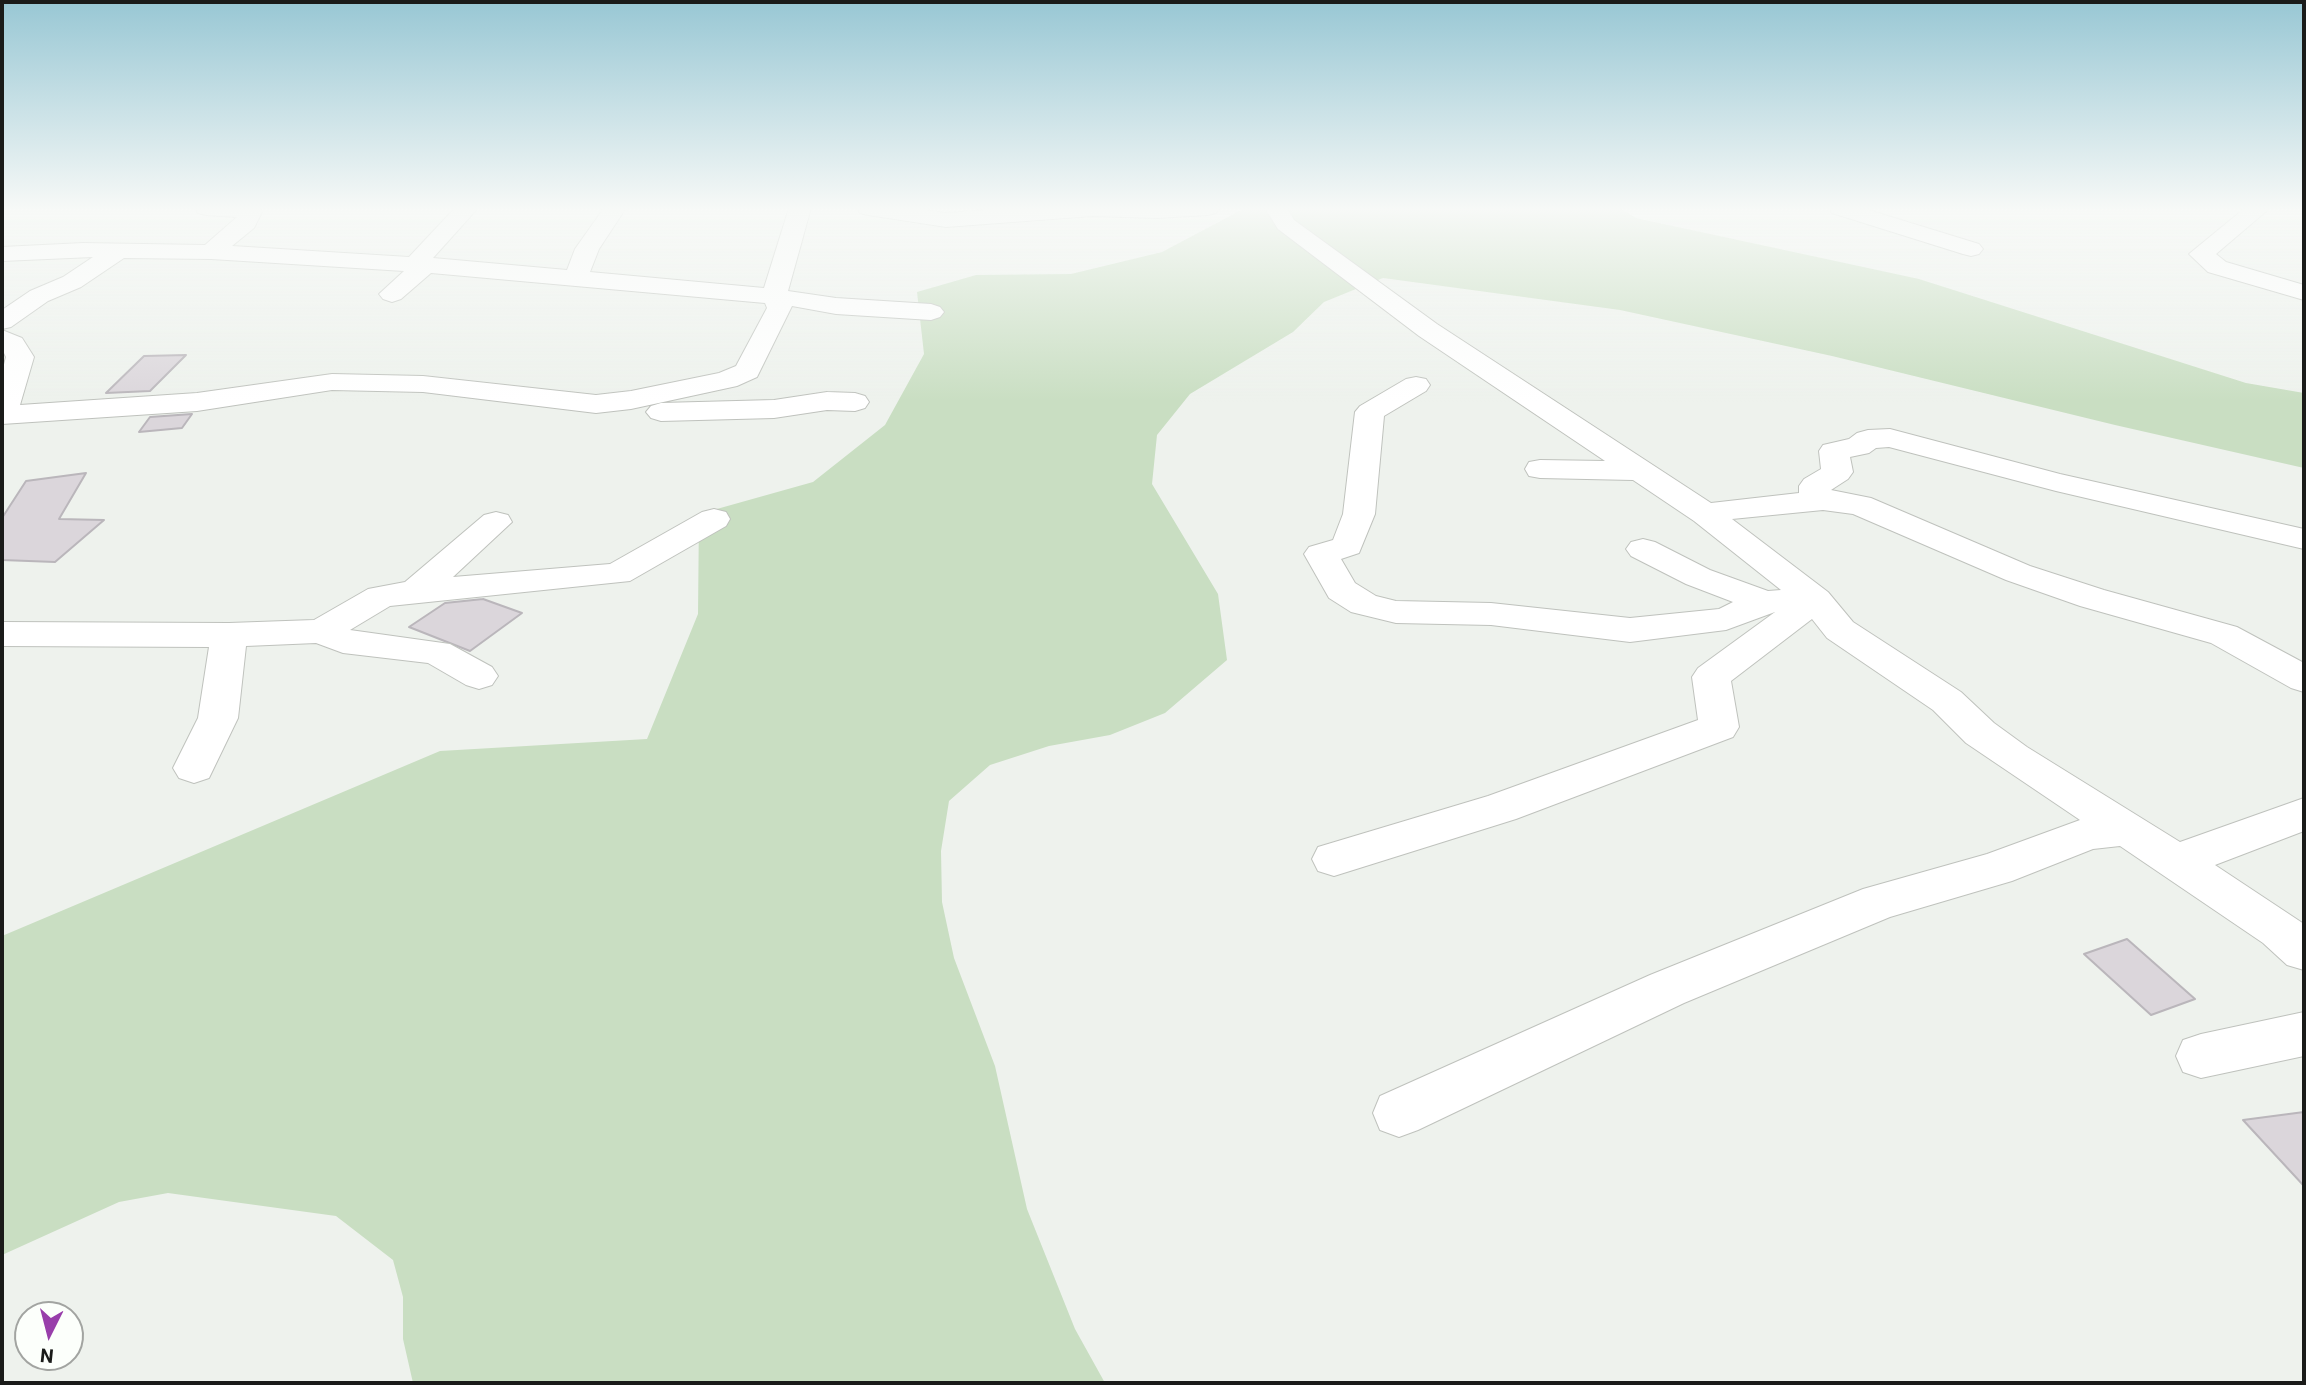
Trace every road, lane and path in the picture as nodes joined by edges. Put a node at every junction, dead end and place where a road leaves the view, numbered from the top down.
1 (86, 273) edge
2 (416, 273) edge
3 (501, 273) edge
4 (578, 273) edge
5 (782, 273) edge
6 (1351, 273) edge
7 (2236, 273) edge
8 (575, 280) junction
9 (2304, 293) edge
10 (392, 294) dead end
11 (775, 296) junction
12 (931, 312) dead end
13 (2, 321) edge
14 (2, 338) edge
15 (1416, 385) dead end
16 (569, 402) junction
17 (855, 402) dead end
18 (2, 415) edge
19 (1965, 458) junction
20 (1540, 468) dead end
21 (1636, 471) junction
22 (1945, 485) dead end
23 (1823, 500) junction
24 (1705, 514) junction
25 (714, 519) dead end
26 (496, 522) dead end
27 (2304, 539) edge
28 (1643, 549) dead end
29 (416, 591) junction
30 (1815, 600) junction
31 (1763, 602) junction
32 (321, 631) junction
33 (2, 634) edge
34 (229, 635) junction
35 (479, 676) dead end
36 (2304, 679) edge
37 (194, 768) dead end
38 (2304, 814) edge
39 (2127, 829) junction
40 (1334, 859) dead end
41 (2174, 862) junction
42 (2304, 951) edge
43 (2304, 1034) edge
44 (2202, 1056) dead end
45 (1399, 1113) dead end

1 - 13 street
2 - 10 street
3 - 8 street
4 - 8 street
5 - 11 street
6 - 21 street
7 - 9 street
8 - 11 street
11 - 12 street
11 - 16 street
14 - 18 street
15 - 31 street
16 - 17 street
16 - 18 street
19 - 22 street
19 - 23 street
19 - 27 street
20 - 21 street
21 - 24 street
23 - 24 street
23 - 36 street
24 - 30 street
25 - 29 street
26 - 29 street
28 - 31 street
29 - 32 street
30 - 31 street
30 - 39 street
30 - 40 street
32 - 34 street
32 - 35 street
33 - 34 street
34 - 37 street
38 - 41 street
39 - 41 street
39 - 45 street
41 - 42 street
43 - 44 street

